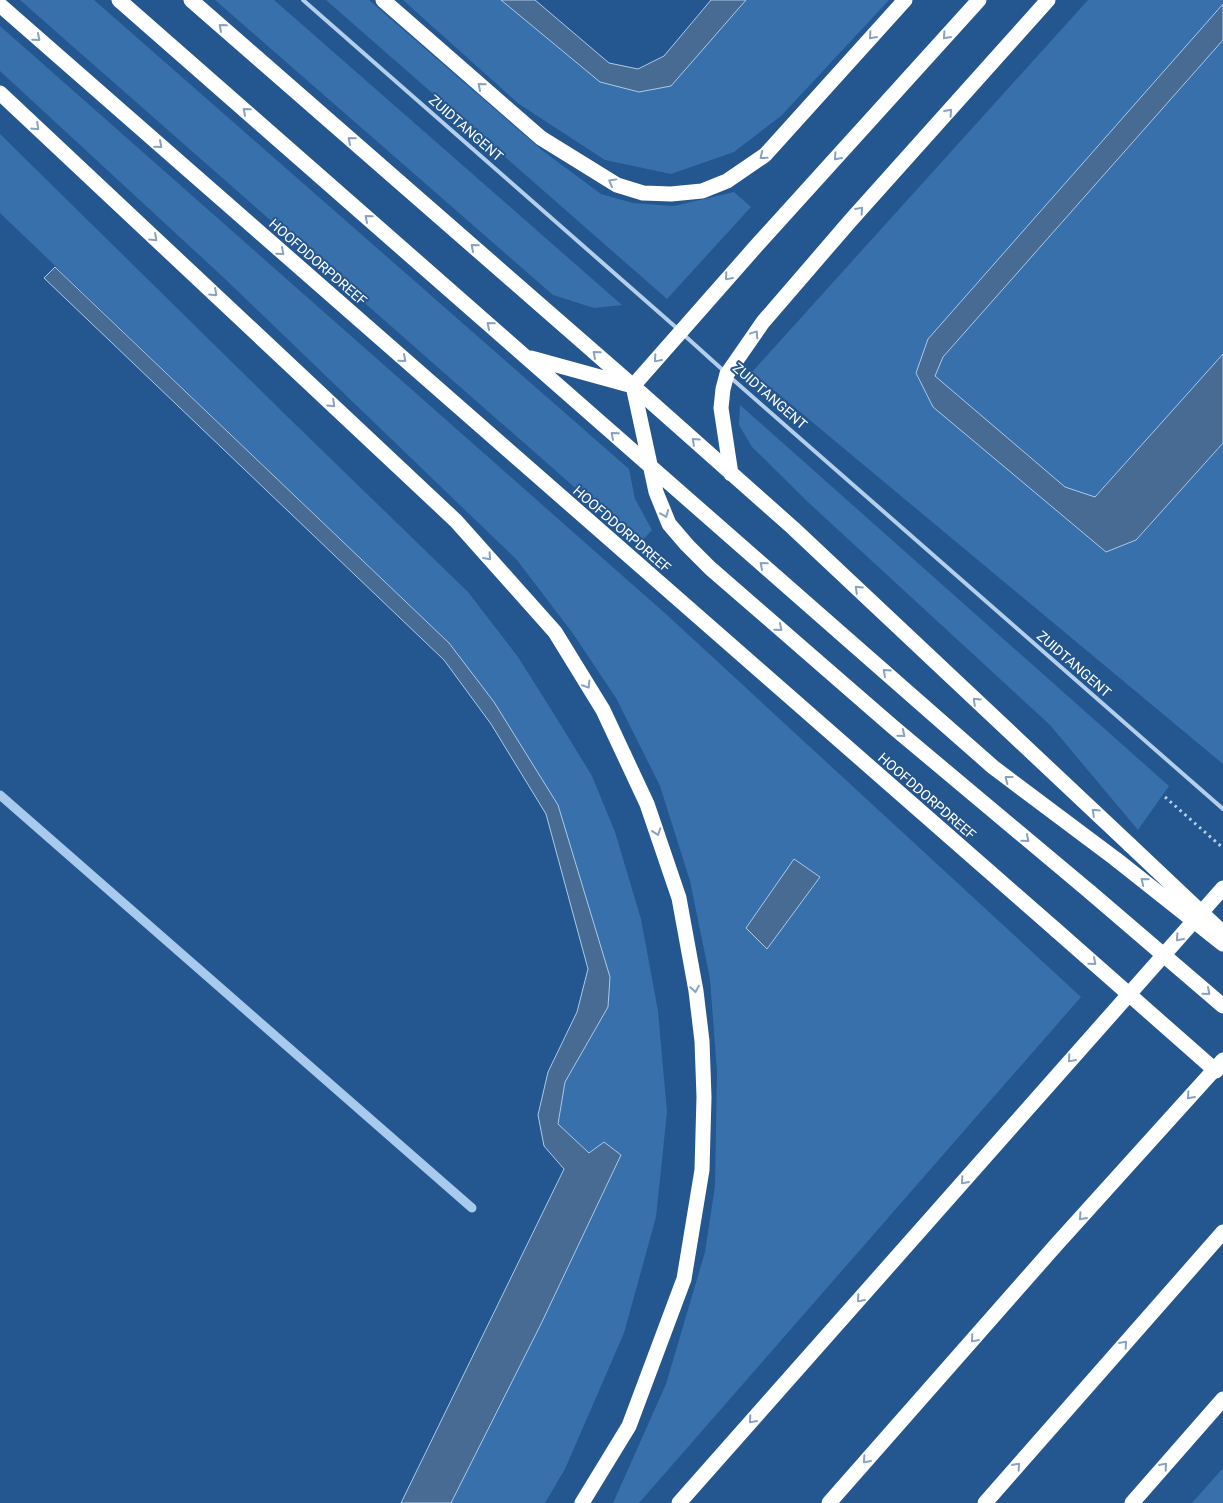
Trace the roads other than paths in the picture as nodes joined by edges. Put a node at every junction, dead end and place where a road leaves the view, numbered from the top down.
1 (119, 0) edge
2 (191, 0) edge
3 (303, 0) edge
4 (383, 0) edge
5 (905, 0) edge
6 (979, 0) edge
7 (1048, 0) edge
8 (0, 6) edge
9 (0, 94) edge
10 (681, 332) junction
11 (527, 358) junction
12 (728, 374) junction
13 (633, 386) junction
14 (651, 467) junction
15 (731, 474) junction
16 (1223, 809) edge
17 (1223, 888) edge
18 (1223, 933) edge
19 (1223, 944) edge
20 (1223, 1006) edge
21 (1223, 1060) edge
22 (1223, 1076) edge
23 (1223, 1232) edge
24 (1223, 1399) edge
25 (582, 1503) edge
26 (679, 1503) edge
27 (829, 1503) edge
28 (985, 1503) edge
29 (1132, 1503) edge

11 -> 1 highway
13 -> 2 highway
3 - 10 lane, ZUIDTANGENT
5 -> 4 highway
6 -> 10 highway
12 -> 7 highway
8 -> 22 highway, HOOFDDORPDREEF, bridge
9 -> 25 highway
10 - 12 lane, ZUIDTANGENT
10 -> 13 highway
11 - 13 highway
14 -> 11 highway
12 - 15 highway
12 - 16 lane, ZUIDTANGENT
13 - 14 highway
15 -> 13 highway
19 -> 14 highway, bridge
14 -> 20 highway, bridge
18 -> 15 highway, bridge
17 -> 26 highway
21 -> 27 highway
28 -> 23 highway
29 -> 24 highway

